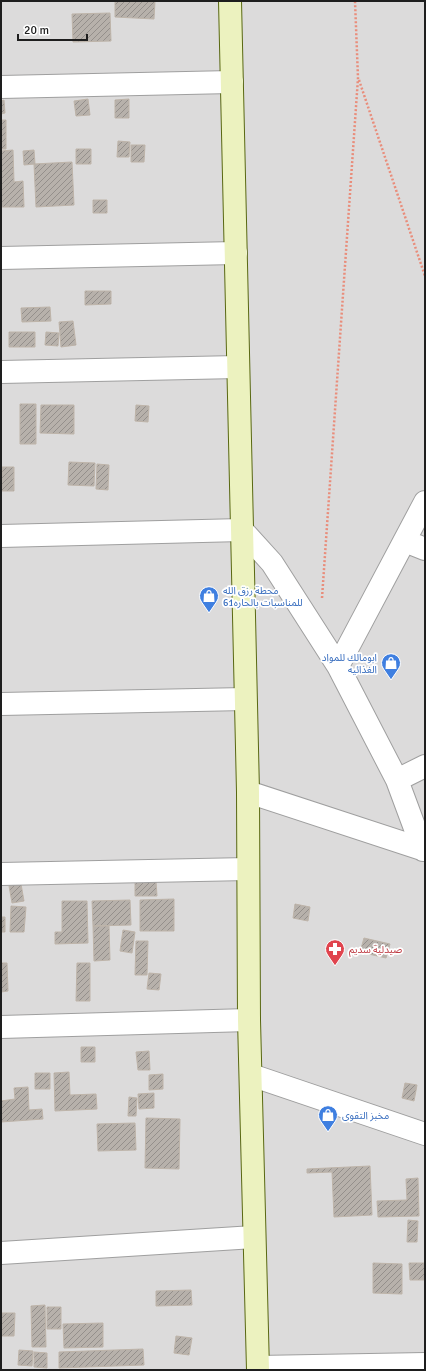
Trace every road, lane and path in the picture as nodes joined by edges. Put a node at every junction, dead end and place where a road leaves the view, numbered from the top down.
1 (230, 1) edge
2 (355, 1) edge
3 (358, 78) junction
4 (232, 82) junction
5 (1, 87) edge
6 (236, 253) junction
7 (1, 258) edge
8 (425, 276) edge
9 (238, 367) junction
10 (1, 372) edge
11 (425, 502) edge
12 (242, 530) junction
13 (1, 536) edge
14 (405, 541) junction
15 (425, 549) edge
16 (322, 600) dead end
17 (338, 666) junction
18 (245, 699) junction
19 (1, 704) edge
20 (425, 766) edge
21 (397, 780) junction
22 (248, 792) junction
23 (424, 850) edge
24 (248, 869) junction
25 (1, 874) edge
26 (250, 1020) junction
27 (1, 1027) edge
28 (251, 1075) junction
29 (425, 1134) edge
30 (254, 1237) junction
31 (1, 1252) edge
32 (425, 1364) edge
33 (258, 1368) edge

1 - 4 main road
2 - 3 path
3 - 8 path
3 - 16 path
4 - 5 street
4 - 6 main road
6 - 7 street
6 - 9 main road
9 - 10 street
9 - 12 main road
11 - 14 street
12 - 13 street
12 - 17 street
12 - 18 main road
14 - 15 street
14 - 17 street
17 - 21 street
18 - 19 street
18 - 22 main road
20 - 21 street
21 - 23 street
22 - 23 street
22 - 24 main road
24 - 25 street
24 - 26 main road
26 - 27 street
26 - 28 main road
28 - 29 street
28 - 30 main road
30 - 31 street
30 - 33 main road
32 - 33 street

